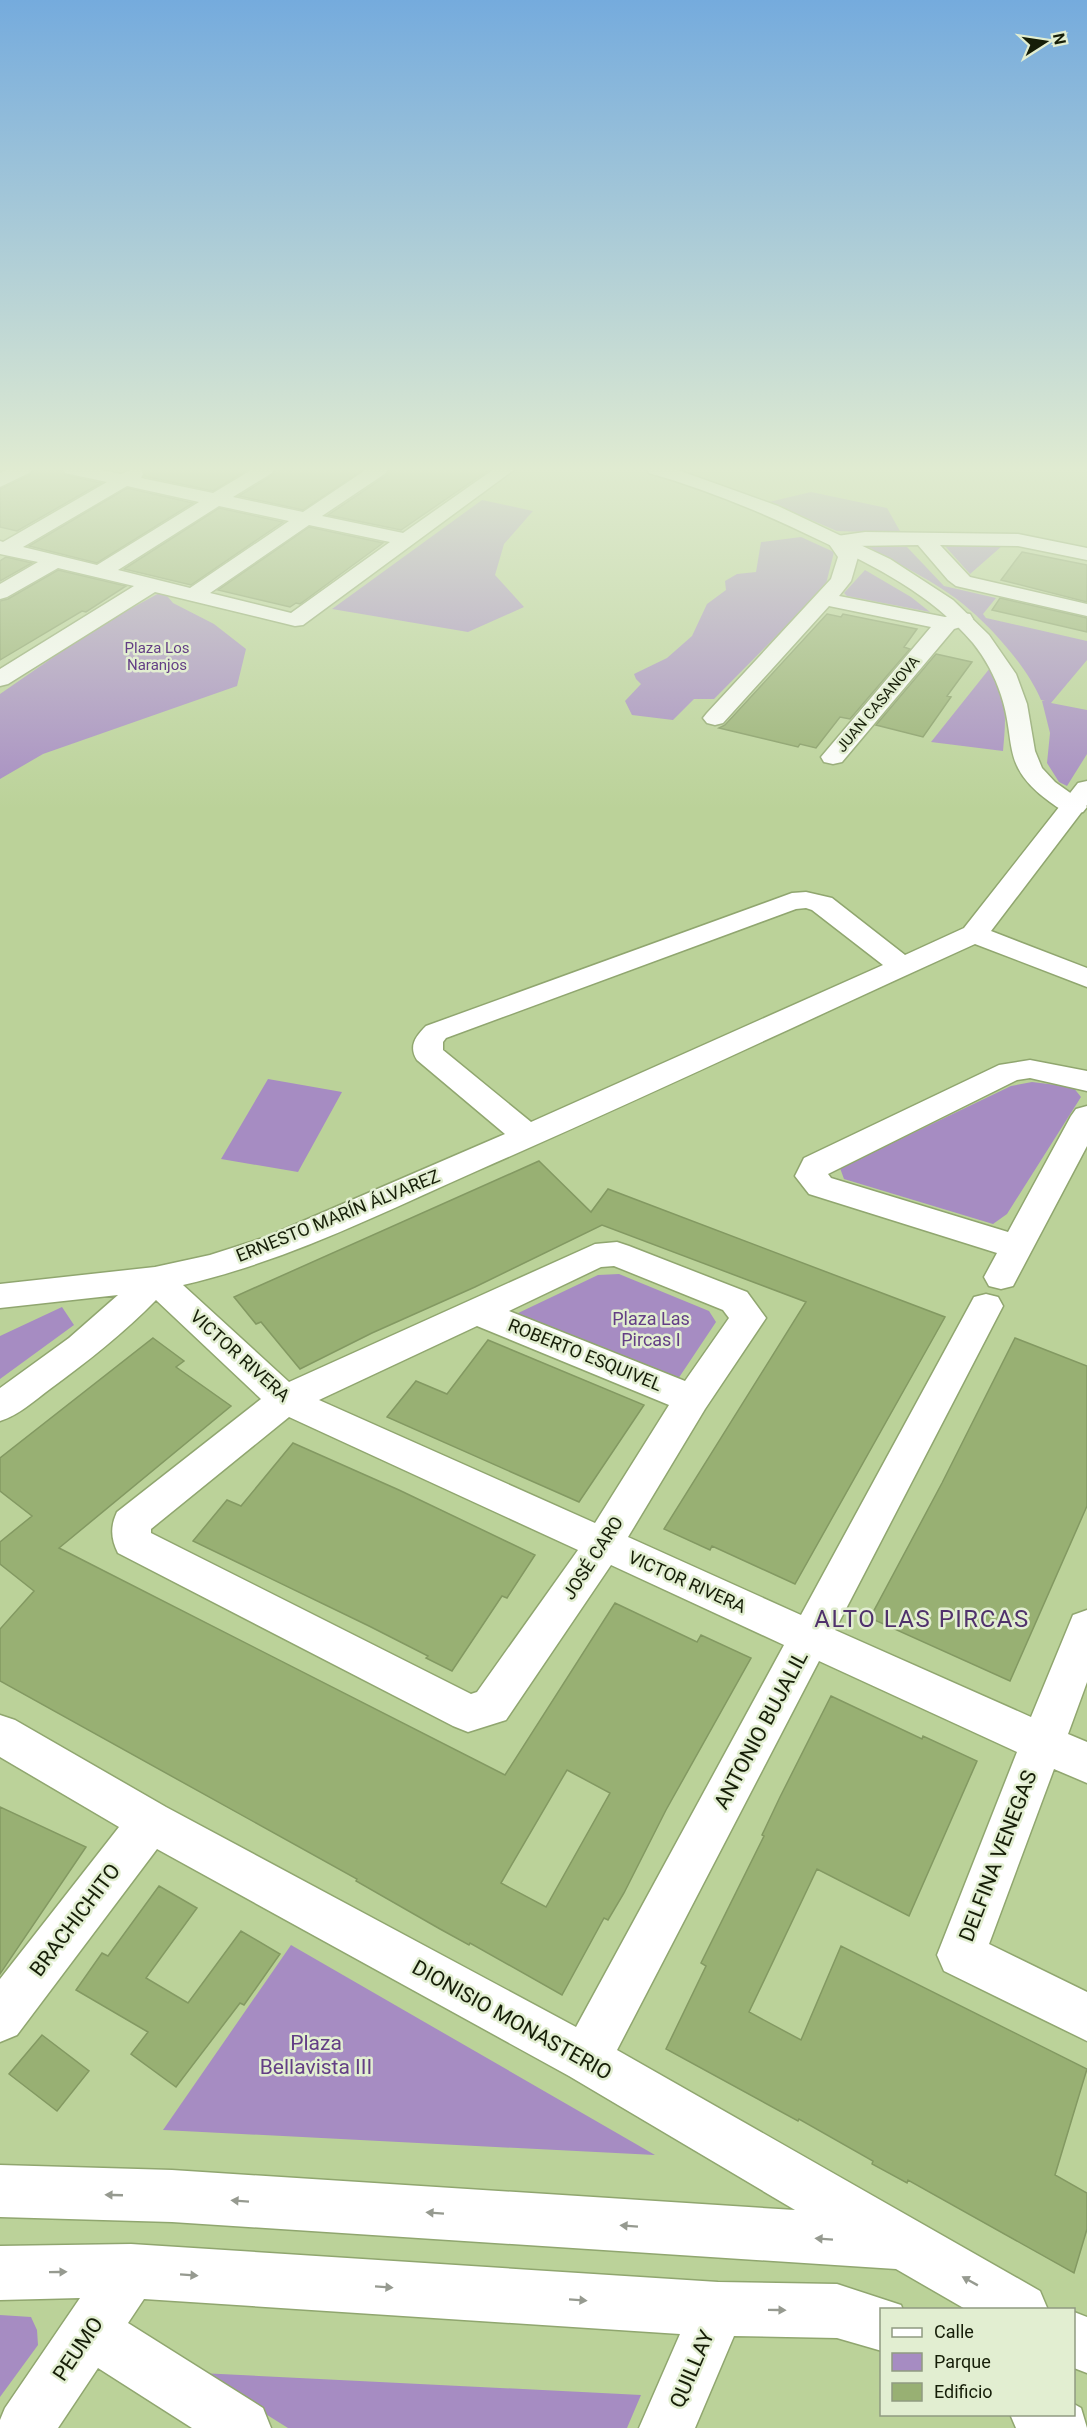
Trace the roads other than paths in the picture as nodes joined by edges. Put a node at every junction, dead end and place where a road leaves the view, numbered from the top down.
1 (18, 582) edge
2 (140, 582) edge
3 (211, 582) edge
4 (348, 582) edge
5 (840, 582) edge
6 (913, 582) edge
7 (964, 582) edge
8 (151, 585) junction
9 (0, 593) edge
10 (193, 595) junction
11 (825, 599) junction
12 (1087, 610) edge
13 (954, 621) junction
14 (0, 680) edge
15 (715, 718) dead end
16 (833, 757) dead end
17 (1083, 802) edge
18 (974, 934) junction
19 (903, 967) junction
20 (1087, 978) edge
21 (1087, 1081) edge
22 (1087, 1116) edge
23 (528, 1136) junction
24 (1017, 1247) junction
25 (155, 1279) junction
26 (0, 1296) edge
27 (478, 1312) junction
28 (692, 1399) junction
29 (285, 1400) junction
30 (0, 1407) edge
31 (602, 1543) junction
32 (1087, 1628) edge
33 (810, 1637) junction
34 (0, 1734) edge
35 (1041, 1742) junction
36 (1087, 1763) edge
37 (150, 1822) junction
38 (1087, 2017) edge
39 (0, 2018) edge
40 (586, 2059) junction
41 (0, 2191) edge
42 (903, 2244) junction
43 (131, 2271) junction
44 (0, 2273) edge
45 (1017, 2308) edge
46 (718, 2309) junction
47 (880, 2323) edge
48 (90, 2331) junction
49 (1040, 2416) edge
50 (25, 2428) edge
51 (243, 2428) edge
52 (667, 2428) edge
53 (1061, 2428) edge

1 - 9 street
2 - 8 street
3 - 10 street
4 - 10 street
5 - 11 street
6 - 13 street
7 - 12 street
8 - 10 street
8 - 14 street
11 - 13 street
11 - 15 street
13 - 16 street, JUAN CASANOVA
13 - 17 street
17 - 18 street
18 - 19 street, ERNESTO MARÍN ÁLVAREZ
18 - 20 street
19 - 23 street, ERNESTO MARÍN ÁLVAREZ
19 - 23 street
21 - 24 street
22 - 24 street, ANTONIO BUJALIL
23 - 25 street, ERNESTO MARÍN ÁLVAREZ
24 - 33 street, ANTONIO BUJALIL
25 - 26 street, ERNESTO MARÍN ÁLVAREZ
25 - 29 street, VICTOR RIVERA
25 - 30 street
27 - 28 street, ROBERTO ESQUIVEL
27 - 28 street, JOSÉ CARO
27 - 29 street, JOSÉ CARO
28 - 31 street, JOSÉ CARO
29 - 31 street, VICTOR RIVERA
29 - 31 street, JOSÉ CARO
31 - 33 street, VICTOR RIVERA
32 - 35 street, DELFINA VENEGAS
33 - 35 street, VICTOR RIVERA
33 - 40 street, ANTONIO BUJALIL
34 - 37 street, DIONISIO MONASTERIO
35 - 36 street, VICTOR RIVERA
35 - 38 street, DELFINA VENEGAS
37 - 39 street, BRACHICHITO
37 - 40 street, DIONISIO MONASTERIO
40 - 42 street, DIONISIO MONASTERIO
42 -> 41 street
45 -> 42 street, DIONISIO MONASTERIO
44 -> 43 street
43 -> 46 street
43 - 48 street, PEUMO
46 -> 47 street
46 - 52 street, QUILLAY
48 - 50 street, PEUMO
48 - 51 street
49 - 53 street

